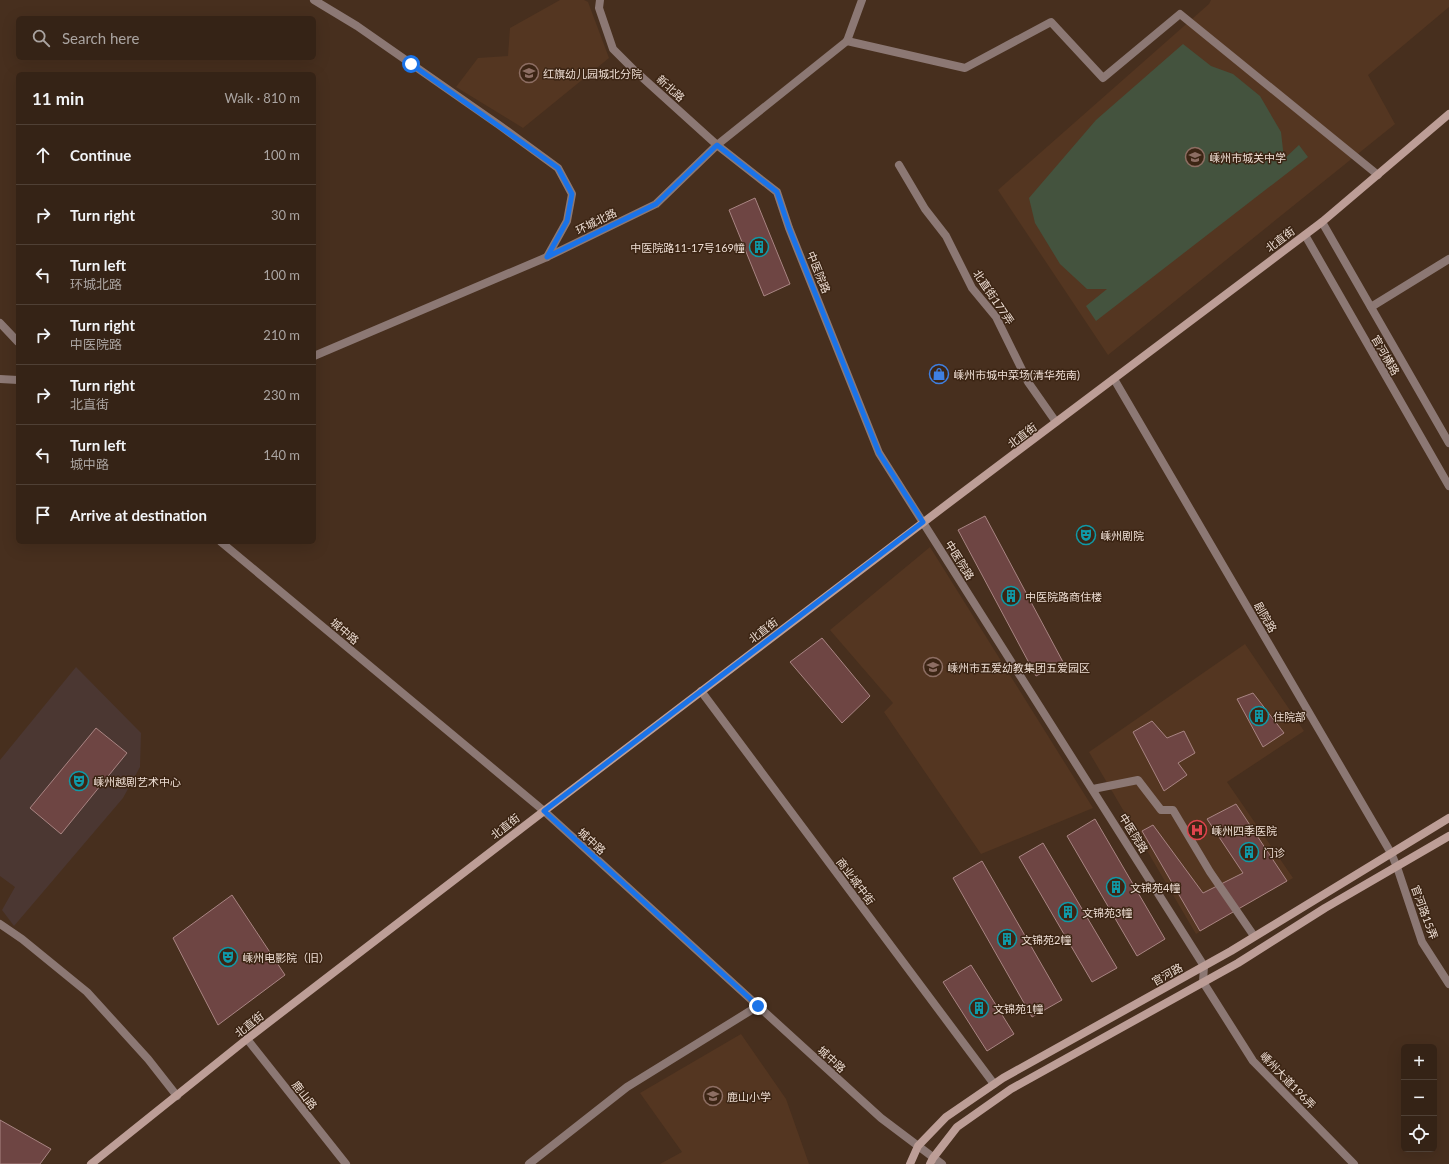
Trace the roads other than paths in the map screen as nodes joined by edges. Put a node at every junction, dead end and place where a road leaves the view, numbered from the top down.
1 (314, 0) edge
2 (600, 0) edge
3 (862, 0) edge
4 (847, 41) junction
5 (1449, 114) edge
6 (717, 145) junction
7 (899, 165) dead end
8 (1378, 175) junction
9 (1322, 222) junction
10 (1305, 235) junction
11 (547, 257) junction
12 (1449, 259) edge
13 (1371, 307) junction
14 (0, 323) edge
15 (16, 340) edge
16 (316, 355) edge
17 (0, 379) edge
18 (1114, 379) junction
19 (16, 380) edge
20 (1056, 422) junction
21 (1449, 443) edge
22 (1449, 486) edge
23 (923, 522) junction
24 (223, 544) edge
25 (701, 692) junction
26 (1093, 789) junction
27 (544, 811) junction
28 (1449, 818) edge
29 (1449, 836) edge
30 (1391, 853) junction
31 (1397, 867) junction
32 (0, 924) edge
33 (1254, 936) junction
34 (1204, 966) junction
35 (1203, 982) junction
36 (1449, 984) edge
37 (758, 1006) junction
38 (247, 1039) junction
39 (994, 1084) junction
40 (176, 1096) junction
41 (918, 1146) junction
42 (932, 1161) edge
43 (91, 1164) edge
44 (346, 1164) edge
45 (529, 1164) edge
46 (910, 1164) edge
47 (942, 1164) edge
48 (1354, 1164) edge

1 - 11 street
2 - 6 street, 新北路
3 - 4 street
4 - 6 street, 环城北路
4 - 8 street
5 - 8 main road, 北直街
6 - 11 street, 环城北路
6 - 23 street, 中医院路
7 - 20 street, 北直街177弄
8 - 9 main road, 北直街
9 - 10 main road, 北直街
9 - 13 street, 官河横路
10 - 18 main road, 北直街
10 - 22 street, 官河横路
11 - 16 street, 环城北路
12 - 13 street
13 - 21 street, 官河横路
14 - 15 street
17 - 19 street
18 - 20 main road, 北直街
18 - 30 street, 剧院路
20 - 23 main road, 北直街
23 - 25 main road, 北直街
23 - 26 street, 中医院路
24 - 27 street, 城中路
25 - 27 main road, 北直街
25 - 39 street, 商业城中街
26 - 33 street
26 - 34 street, 中医院路
27 - 37 street, 城中路
27 - 38 main road, 北直街
28 - 30 main road, 官河路
29 - 31 main road
30 - 31 street, 剧院路
30 - 33 main road, 官河路
31 - 35 main road
31 - 36 street, 官河路15弄
32 - 40 street
33 - 34 main road, 官河路
34 - 35 street
34 - 39 main road, 官河路
35 - 42 main road
35 - 48 street, 嵊州大道196弄
37 - 41 street, 城中路
37 - 45 street
38 - 40 main road, 北直街
38 - 44 street, 鹿山路
39 - 41 main road, 官河路
40 - 43 main road, 北直街
41 - 42 street, 城中路
41 - 46 main road, 官河路
42 - 47 street, 城中路

